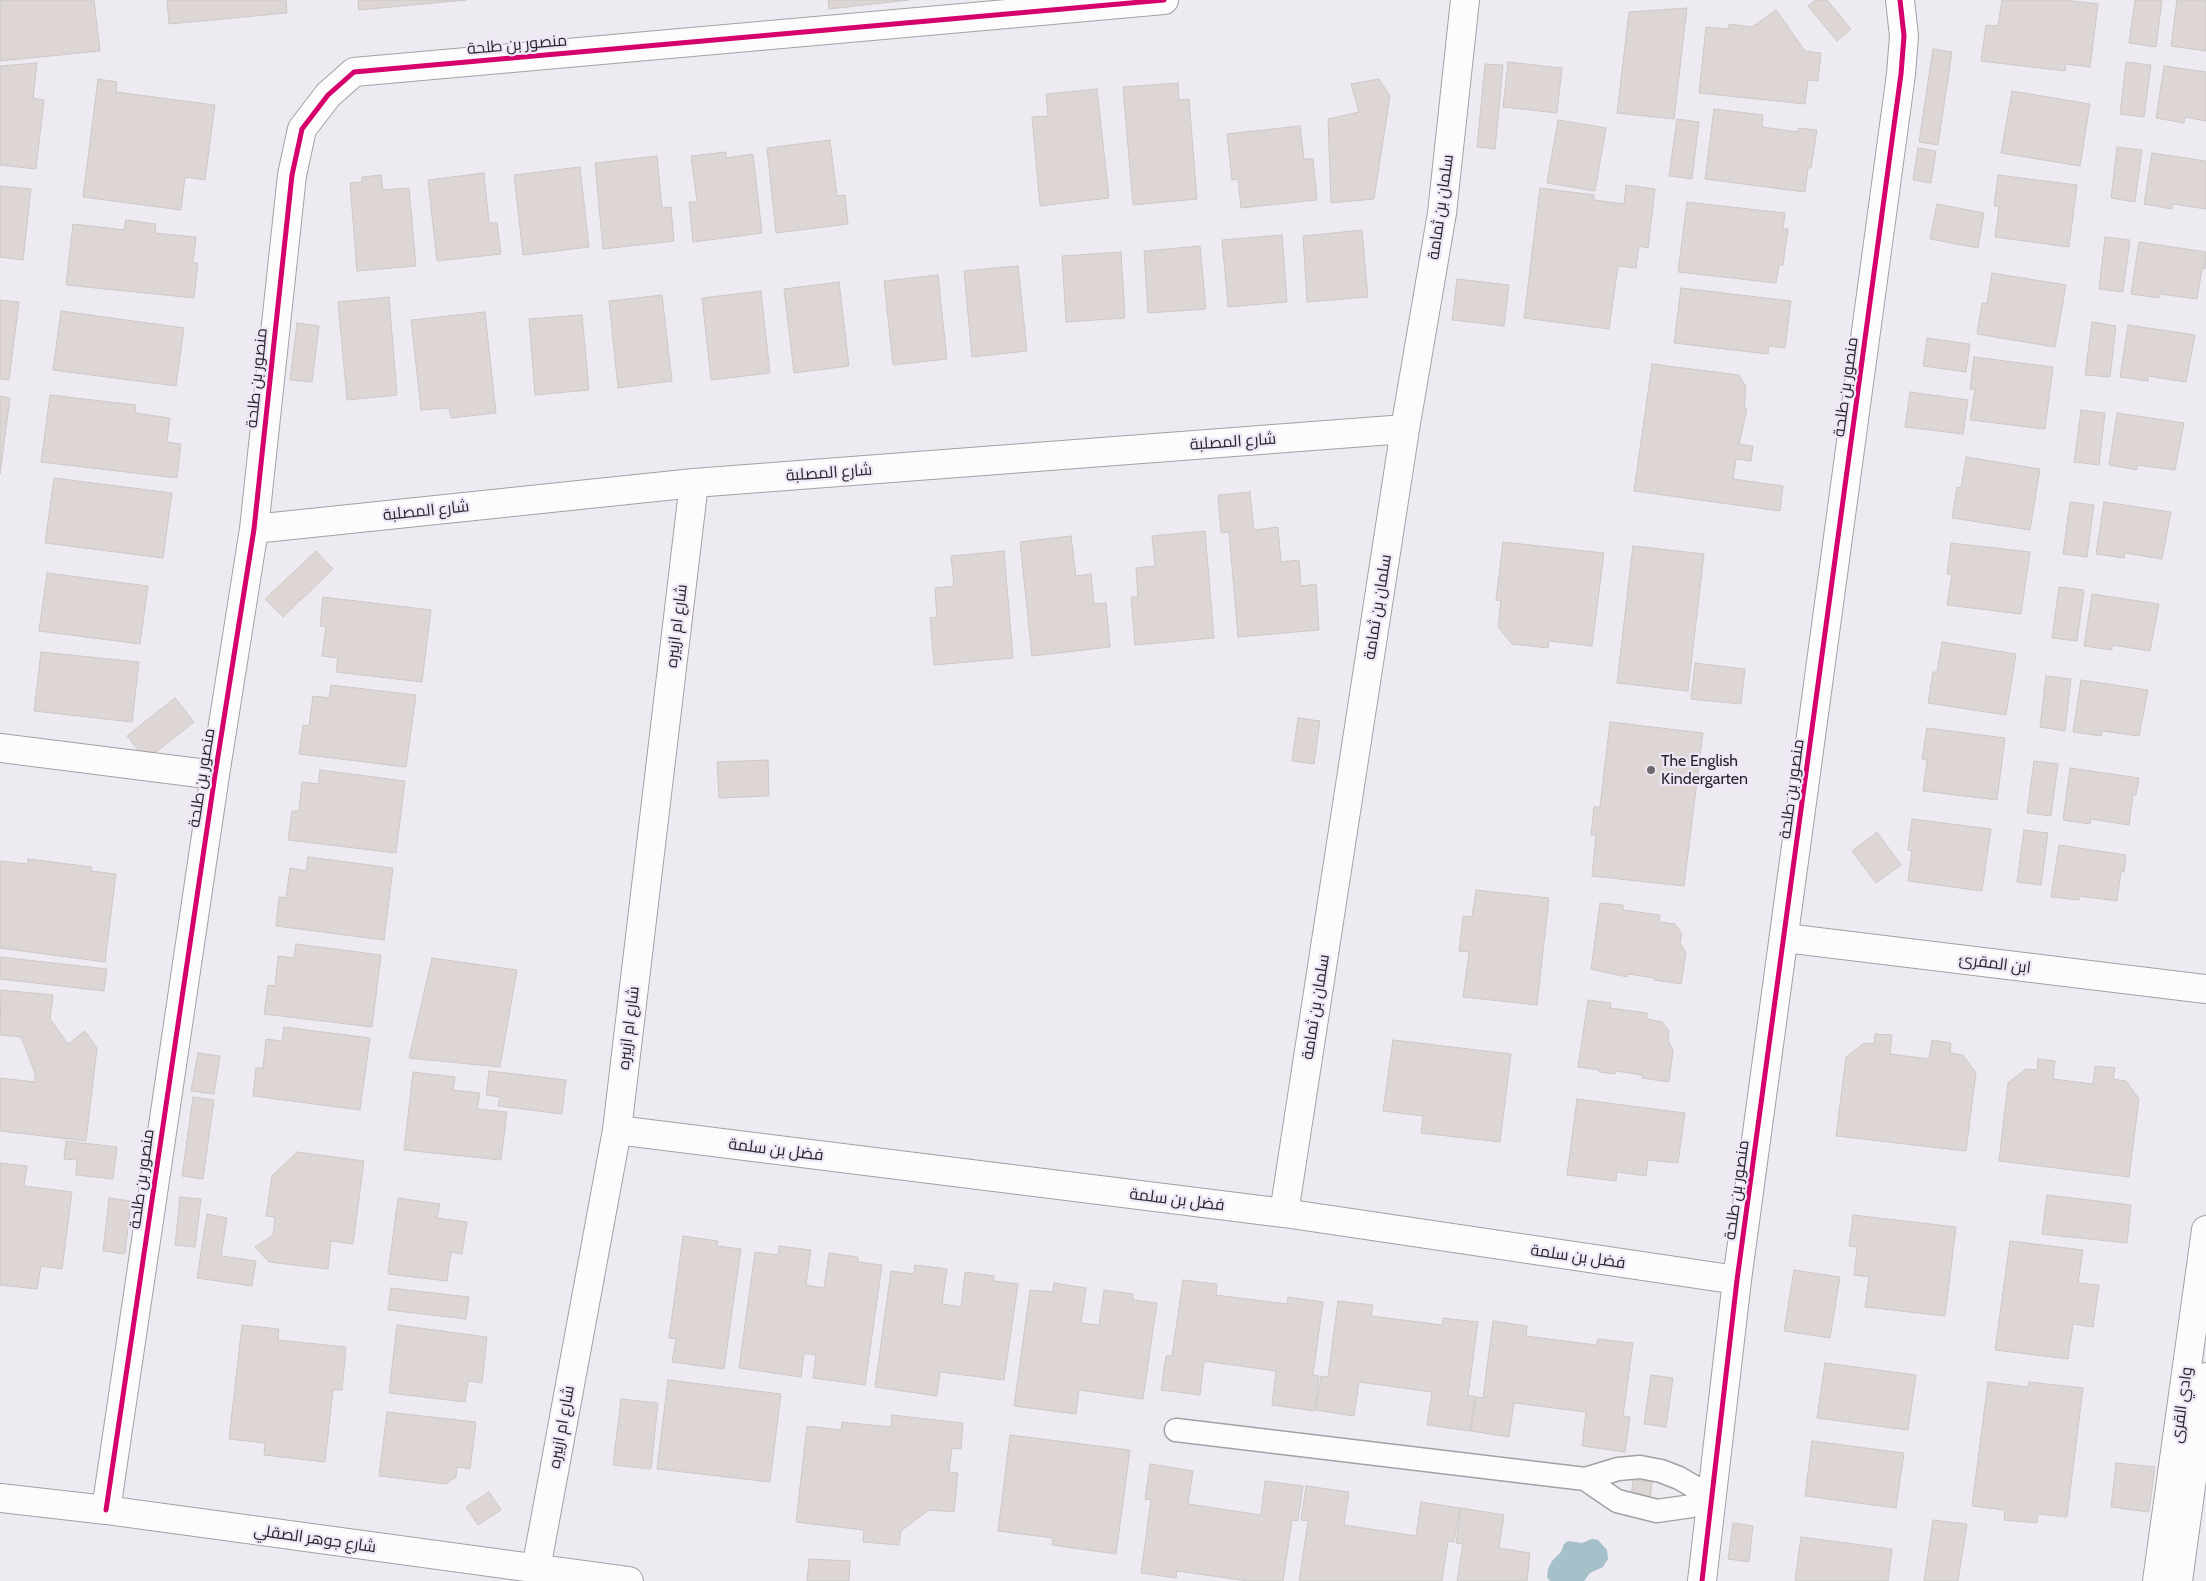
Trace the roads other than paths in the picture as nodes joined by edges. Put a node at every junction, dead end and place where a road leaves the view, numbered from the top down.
1 (1164, 0) edge
2 (1465, 0) edge
3 (1900, 0) edge
4 (1405, 429) junction
5 (694, 483) junction
6 (254, 529) junction
7 (0, 748) edge
8 (215, 775) junction
9 (1785, 938) junction
10 (2206, 989) edge
11 (617, 1130) junction
12 (1284, 1213) junction
13 (2206, 1230) edge
14 (1737, 1280) junction
15 (2199, 1376) edge
16 (1176, 1430) dead end
17 (1585, 1479) junction
18 (1710, 1496) junction
19 (0, 1498) edge
20 (106, 1510) junction
21 (536, 1569) junction
22 (629, 1581) edge
23 (1702, 1581) edge
24 (2157, 1581) edge
25 (2178, 1581) edge

1 - 6 street, منصور بن طلحة
2 - 4 street, سلمان بن ثمامة
3 - 9 street, منصور بن طلحة
4 - 5 street, شارع المصلبة
4 - 12 street, سلمان بن ثمامة
5 - 6 street, شارع المصلبة
5 - 11 street, شارع ام ازبيره
6 - 8 street, منصور بن طلحة
7 - 8 street, منصور بن طلحة
8 - 20 street, منصور بن طلحة
9 - 10 street, ابن المقرئ
9 - 14 street, منصور بن طلحة
11 - 12 street, فضل بن سلمة
11 - 21 street, شارع ام ازبيره
12 - 14 street, فضل بن سلمة
13 - 15 street, وادي القرى
14 - 18 street, منصور بن طلحة
15 - 24 street, وادي القرى
15 - 25 street, وادي القرى
16 - 17 lane
17 - 18 lane
17 - 18 lane
18 - 23 street, منصور بن طلحة
19 - 20 street, شارع جوهر الصقلي
20 - 21 street, شارع جوهر الصقلي
21 - 22 street, شارع جوهر الصقلي

